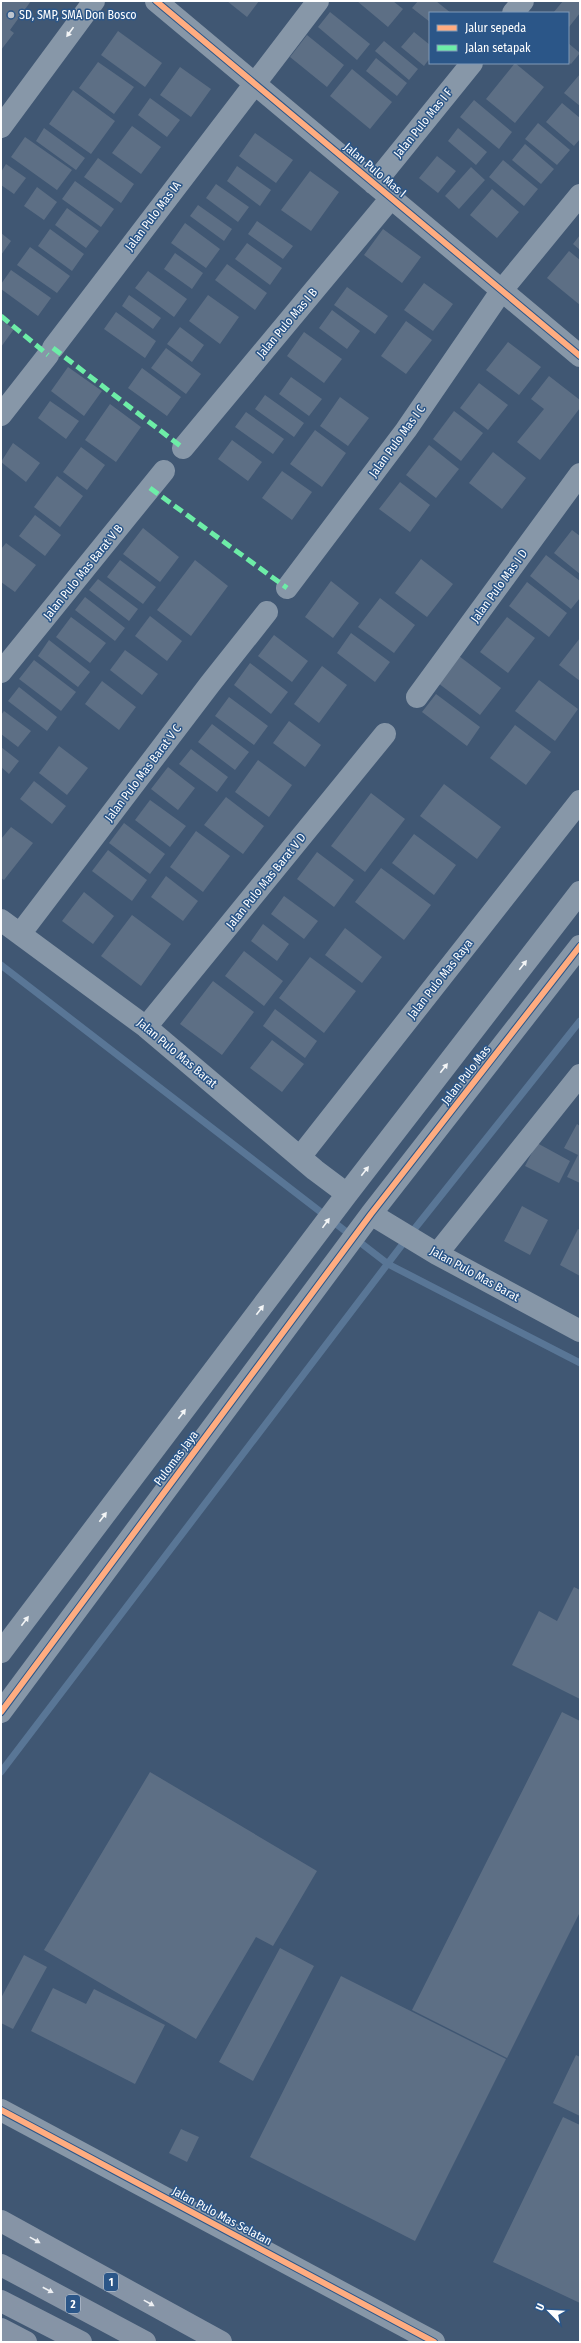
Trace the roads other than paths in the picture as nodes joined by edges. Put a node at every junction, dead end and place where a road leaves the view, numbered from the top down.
1 (94, 1) edge
2 (156, 1) edge
3 (318, 1) edge
4 (523, 1) edge
5 (514, 12) edge
6 (471, 64) edge
7 (254, 83) junction
8 (1, 127) edge
9 (374, 184) junction
10 (580, 195) edge
11 (391, 198) junction
12 (502, 290) junction
13 (580, 356) edge
14 (1, 415) edge
15 (183, 448) dead end
16 (164, 471) dead end
17 (580, 474) edge
18 (287, 588) dead end
19 (267, 612) dead end
20 (1, 672) edge
21 (417, 697) dead end
22 (385, 734) dead end
23 (580, 801) edge
24 (580, 892) edge
25 (1, 920) edge
26 (20, 934) junction
27 (580, 946) edge
28 (146, 1027) junction
29 (580, 1075) edge
30 (308, 1164) junction
31 (342, 1194) junction
32 (373, 1217) junction
33 (430, 1250) junction
34 (580, 1331) edge
35 (1, 1652) edge
36 (1, 1712) edge
37 (1, 2110) edge
38 (1, 2221) edge
39 (1, 2265) edge
40 (1, 2301) edge
41 (1, 2329) edge
42 (196, 2336) edge
43 (26, 2342) edge
44 (81, 2342) edge
45 (145, 2342) edge
46 (221, 2342) edge
47 (434, 2342) edge

1 -> 8 street
2 - 7 street, Jalan Pulo Mas I
3 - 7 street, Jalan Pulo Mas IA
4 - 5 street
6 - 9 street, Jalan Pulo Mas I F
7 - 9 street, Jalan Pulo Mas I
7 - 14 street, Jalan Pulo Mas IA
9 - 11 street, Jalan Pulo Mas I
10 - 12 street, Jalan Pulo Mas I C
11 - 12 street, Jalan Pulo Mas I
11 - 15 street, Jalan Pulo Mas I B
12 - 13 street, Jalan Pulo Mas I
12 - 18 street, Jalan Pulo Mas I C
16 - 20 street, Jalan Pulo Mas Barat V B
17 - 21 street, Jalan Pulo Mas I D
19 - 26 street, Jalan Pulo Mas Barat V C
22 - 28 street, Jalan Pulo Mas Barat V D
23 - 30 street, Jalan Pulo Mas Raya
31 -> 24 street, Jalan Pulo Mas
25 - 26 street, Jalan Pulo Mas Barat
26 - 28 street, Jalan Pulo Mas Barat
27 - 32 street, Jalan Pulo Mas
28 - 30 street, Jalan Pulo Mas Barat
29 - 33 street
30 - 31 street, Jalan Pulo Mas Barat
35 -> 31 street, Pulomas Jaya
32 - 33 street, Jalan Pulo Mas Barat
32 - 36 street, Pulomas Jaya
33 - 34 street, Jalan Pulo Mas Barat
37 - 47 street, Jalan Pulo Mas Selatan
38 -> 42 highway, 1
39 -> 45 highway, 2
40 - 44 highway
41 - 43 highway
42 - 46 highway, 1

